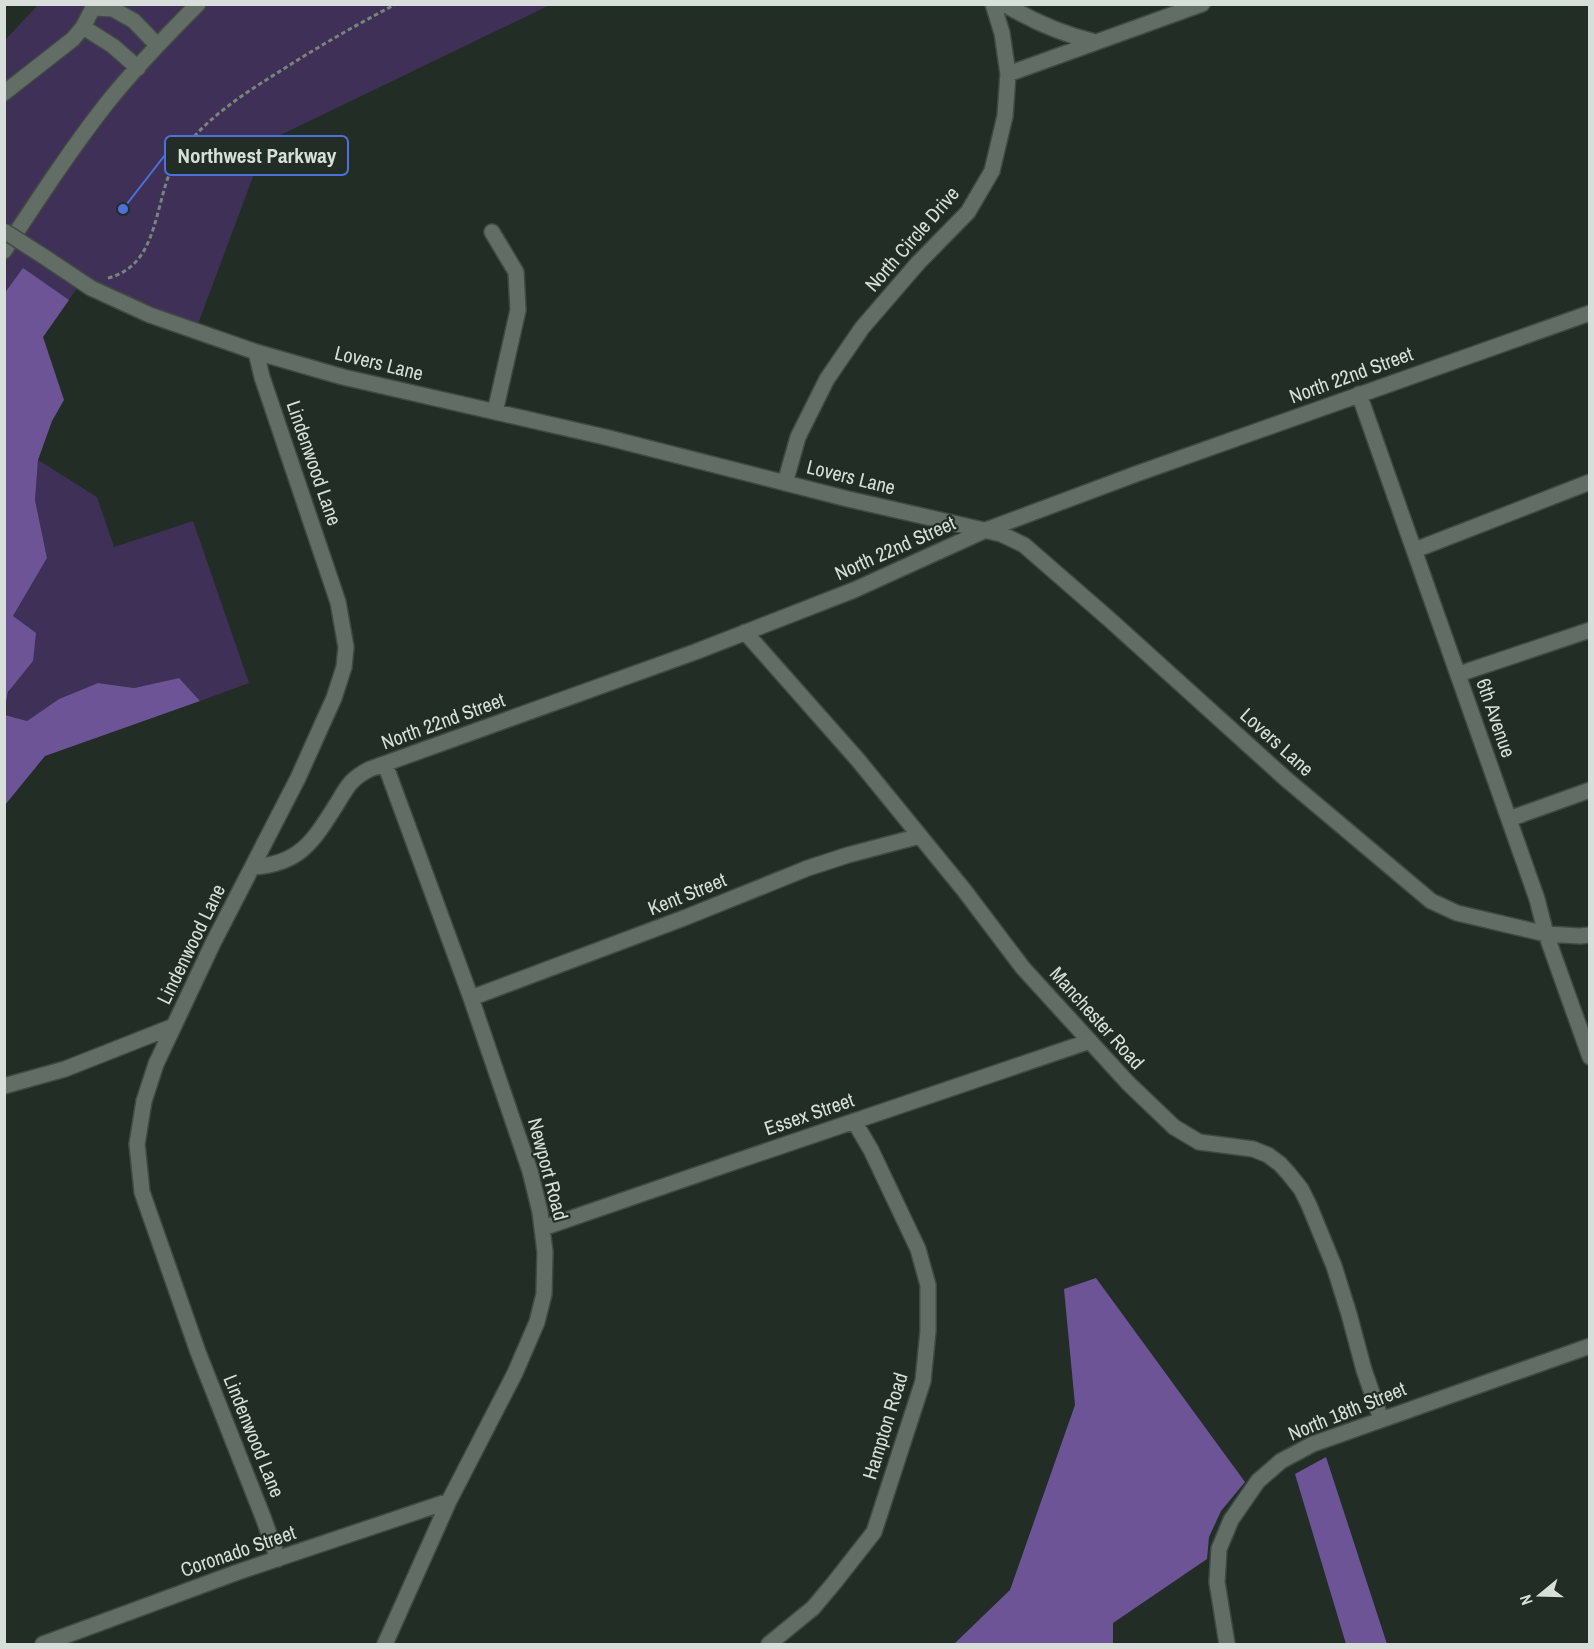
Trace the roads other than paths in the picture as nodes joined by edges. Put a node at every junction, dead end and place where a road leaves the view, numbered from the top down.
1 (126, 4) edge
2 (198, 4) edge
3 (993, 4) edge
4 (1004, 4) edge
5 (1203, 4) edge
6 (94, 6) edge
7 (134, 21) junction
8 (83, 27) junction
9 (1095, 42) junction
10 (157, 45) junction
11 (138, 68) junction
12 (1008, 74) junction
13 (4, 93) edge
14 (4, 231) edge
15 (492, 232) dead end
16 (4, 251) edge
17 (1590, 313) edge
18 (256, 352) junction
19 (1359, 394) junction
20 (495, 412) junction
21 (1590, 482) edge
22 (785, 483) junction
23 (986, 530) junction
24 (1415, 550) junction
25 (1590, 630) edge
26 (745, 632) junction
27 (1459, 674) junction
28 (385, 764) junction
29 (1590, 790) edge
30 (1509, 819) junction
31 (921, 836) junction
32 (253, 867) junction
33 (1546, 934) junction
34 (1590, 934) edge
35 (471, 998) junction
36 (174, 1026) junction
37 (1090, 1041) junction
38 (1590, 1057) edge
39 (4, 1086) edge
40 (854, 1121) junction
41 (543, 1228) junction
42 (1590, 1346) edge
43 (1381, 1419) junction
44 (449, 1501) junction
45 (278, 1559) junction
46 (43, 1644) edge
47 (385, 1644) edge
48 (769, 1644) edge
49 (1227, 1644) edge

1 - 7 street
2 - 10 street
3 - 12 street, North Circle Drive
4 - 9 street
5 - 9 street
6 - 7 street
6 - 8 street
7 - 10 street
8 - 11 street
8 - 13 street
9 - 12 street
10 - 11 street
11 - 16 street
12 - 22 street, North Circle Drive
14 - 18 street, Lovers Lane, bridge
15 - 20 street
17 - 19 street, North 22nd Street
18 - 20 street, Lovers Lane
18 - 32 street, Lindenwood Lane
19 - 23 street, North 22nd Street
19 - 24 street, 6th Avenue
20 - 22 street, Lovers Lane
21 - 24 street
22 - 23 street, Lovers Lane
23 - 26 street, North 22nd Street
23 - 33 street, Lovers Lane
24 - 27 street, 6th Avenue
25 - 27 street
26 - 28 street, North 22nd Street
26 - 31 street, Manchester Road
27 - 30 street, 6th Avenue
28 - 32 street, North 22nd Street
28 - 35 street, Newport Road
29 - 30 street
30 - 33 street, 6th Avenue
31 - 35 street, Kent Street
31 - 37 street, Manchester Road
32 - 36 street, Lindenwood Lane
33 - 34 street, Lovers Lane
33 - 38 street, 6th Avenue
35 - 41 street, Newport Road
36 - 39 street
36 - 45 street, Lindenwood Lane
37 - 40 street, Essex Street
37 - 43 street, Manchester Road
40 - 41 street, Essex Street
40 - 48 street, Hampton Road
41 - 44 street, Newport Road
42 - 43 street, North 18th Street
43 - 49 street, North 18th Street
44 - 45 street, Coronado Street
44 - 47 street, Newport Road
45 - 46 street, Coronado Street

